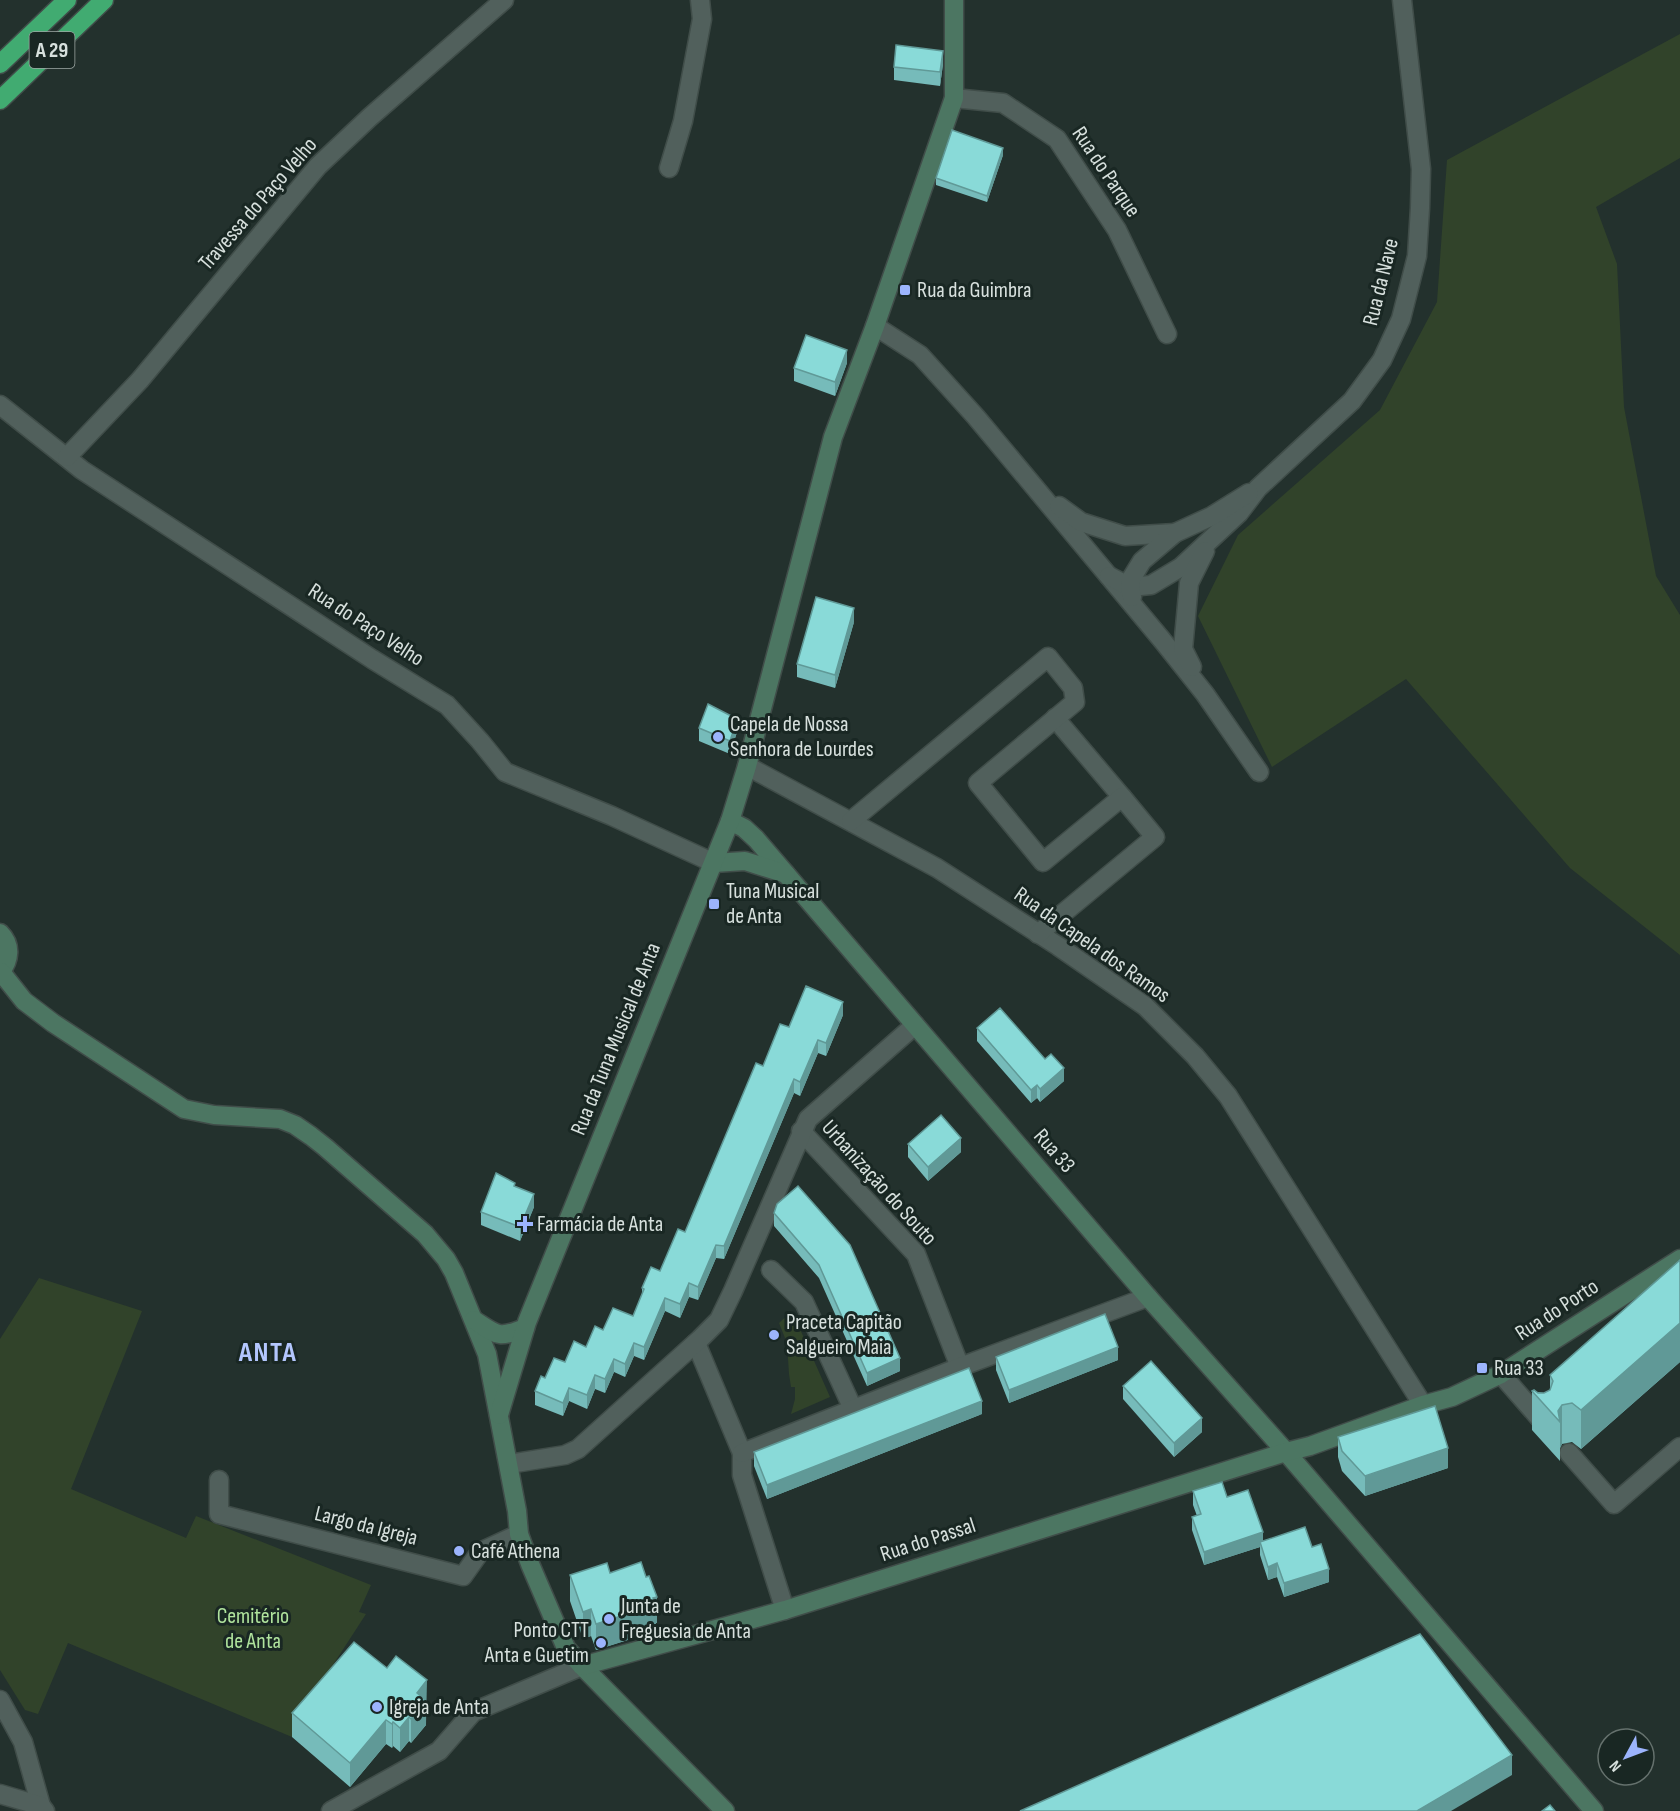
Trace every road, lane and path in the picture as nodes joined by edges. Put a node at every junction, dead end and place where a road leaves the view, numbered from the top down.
1 (67, 0) edge
2 (104, 0) edge
3 (504, 0) edge
4 (700, 0) edge
5 (954, 0) edge
6 (1402, 0) edge
7 (0, 64) edge
8 (954, 98) junction
9 (0, 100) edge
10 (669, 168) dead end
11 (875, 326) junction
12 (1167, 334) dead end
13 (0, 405) edge
14 (67, 457) junction
15 (1258, 488) junction
16 (1038, 491) junction
17 (1175, 533) junction
18 (1216, 534) junction
19 (1109, 576) junction
20 (1130, 587) junction
21 (1135, 607) junction
22 (1205, 694) junction
23 (1055, 718) junction
24 (747, 766) junction
25 (1259, 772) dead end
26 (1122, 797) junction
27 (730, 821) junction
28 (851, 821) junction
29 (714, 863) junction
30 (786, 874) junction
31 (0, 933) edge
32 (1038, 934) junction
33 (1, 973) edge
34 (915, 1025) junction
35 (801, 1131) junction
36 (1680, 1259) edge
37 (771, 1270) dead end
38 (1148, 1297) junction
39 (474, 1320) junction
40 (525, 1328) junction
41 (696, 1343) junction
42 (487, 1354) junction
43 (517, 1356) junction
44 (960, 1367) junction
45 (1501, 1374) junction
46 (1423, 1405) junction
47 (853, 1409) junction
48 (499, 1415) junction
49 (1542, 1421) edge
50 (1680, 1447) edge
51 (1286, 1452) junction
52 (742, 1453) junction
53 (1569, 1453) dead end
54 (509, 1464) junction
55 (219, 1480) dead end
56 (519, 1534) junction
57 (785, 1610) junction
58 (582, 1666) junction
59 (0, 1700) edge
60 (0, 1794) edge
61 (43, 1809) edge
62 (331, 1811) edge
63 (725, 1811) edge
64 (1594, 1811) edge

1 - 7 highway, A 29
2 - 9 highway, A 29
3 - 14 street, Travessa do Paço Velho
4 - 10 street
5 - 8 street
6 - 15 street, Rua da Nave
8 - 11 street
8 - 12 street, Rua do Parque
11 - 16 street, Rua da Nave
11 - 24 street
13 - 14 street, Rua do Paço Velho
14 - 29 street, Rua do Paço Velho
15 - 17 street, Rua da Nave
15 - 18 street, Rua da Nave
16 - 17 street, Rua da Nave
16 - 19 street, Rua da Nave
17 - 20 street, Rua da Nave
18 - 20 street, Rua da Nave
18 - 22 street, Rua da Nave
19 - 20 street, Rua da Nave
19 - 21 street, Rua da Nave
20 - 21 street, Rua da Nave
21 - 22 street, Rua da Nave
22 - 25 street, Rua da Nave
23 - 26 street
23 - 26 street
23 - 28 street
24 - 27 street, Rua da Tuna Musical de Anta
24 - 28 street, Rua da Capela dos Ramos
26 - 32 street
27 - 29 street, Rua da Tuna Musical de Anta
27 - 30 street, Rua 33
28 - 32 street, Rua da Capela dos Ramos
29 - 30 street
29 - 40 street, Rua da Tuna Musical de Anta
30 - 34 street, Rua 33
31 - 33 street
32 - 46 street, Rua da Capela dos Ramos
33 - 39 street
34 - 35 street, Urbanização do Souto
34 - 38 street, Rua 33
35 - 41 street, Urbanização do Souto
35 - 44 street, Urbanização do Souto
36 - 45 street, Rua do Porto
37 - 47 street
38 - 44 street
38 - 51 street, Rua 33
39 - 40 street
39 - 42 street
40 - 43 street, Rua da Tuna Musical de Anta
41 - 52 street
41 - 54 street, Urbanização do Souto
42 - 43 street
42 - 48 street
43 - 48 street, Rua da Tuna Musical de Anta
44 - 47 street
45 - 46 street, Rua do Porto
45 - 49 street
46 - 51 street, Rua do Porto
47 - 52 street
48 - 54 street
50 - 53 street
51 - 57 street, Rua do Passal
51 - 64 street, Rua 33
52 - 57 street
54 - 56 street
55 - 56 street, Largo da Igreja
56 - 58 street
57 - 58 street, Rua do Passal
58 - 62 street
58 - 63 street
59 - 61 street
60 - 61 street

